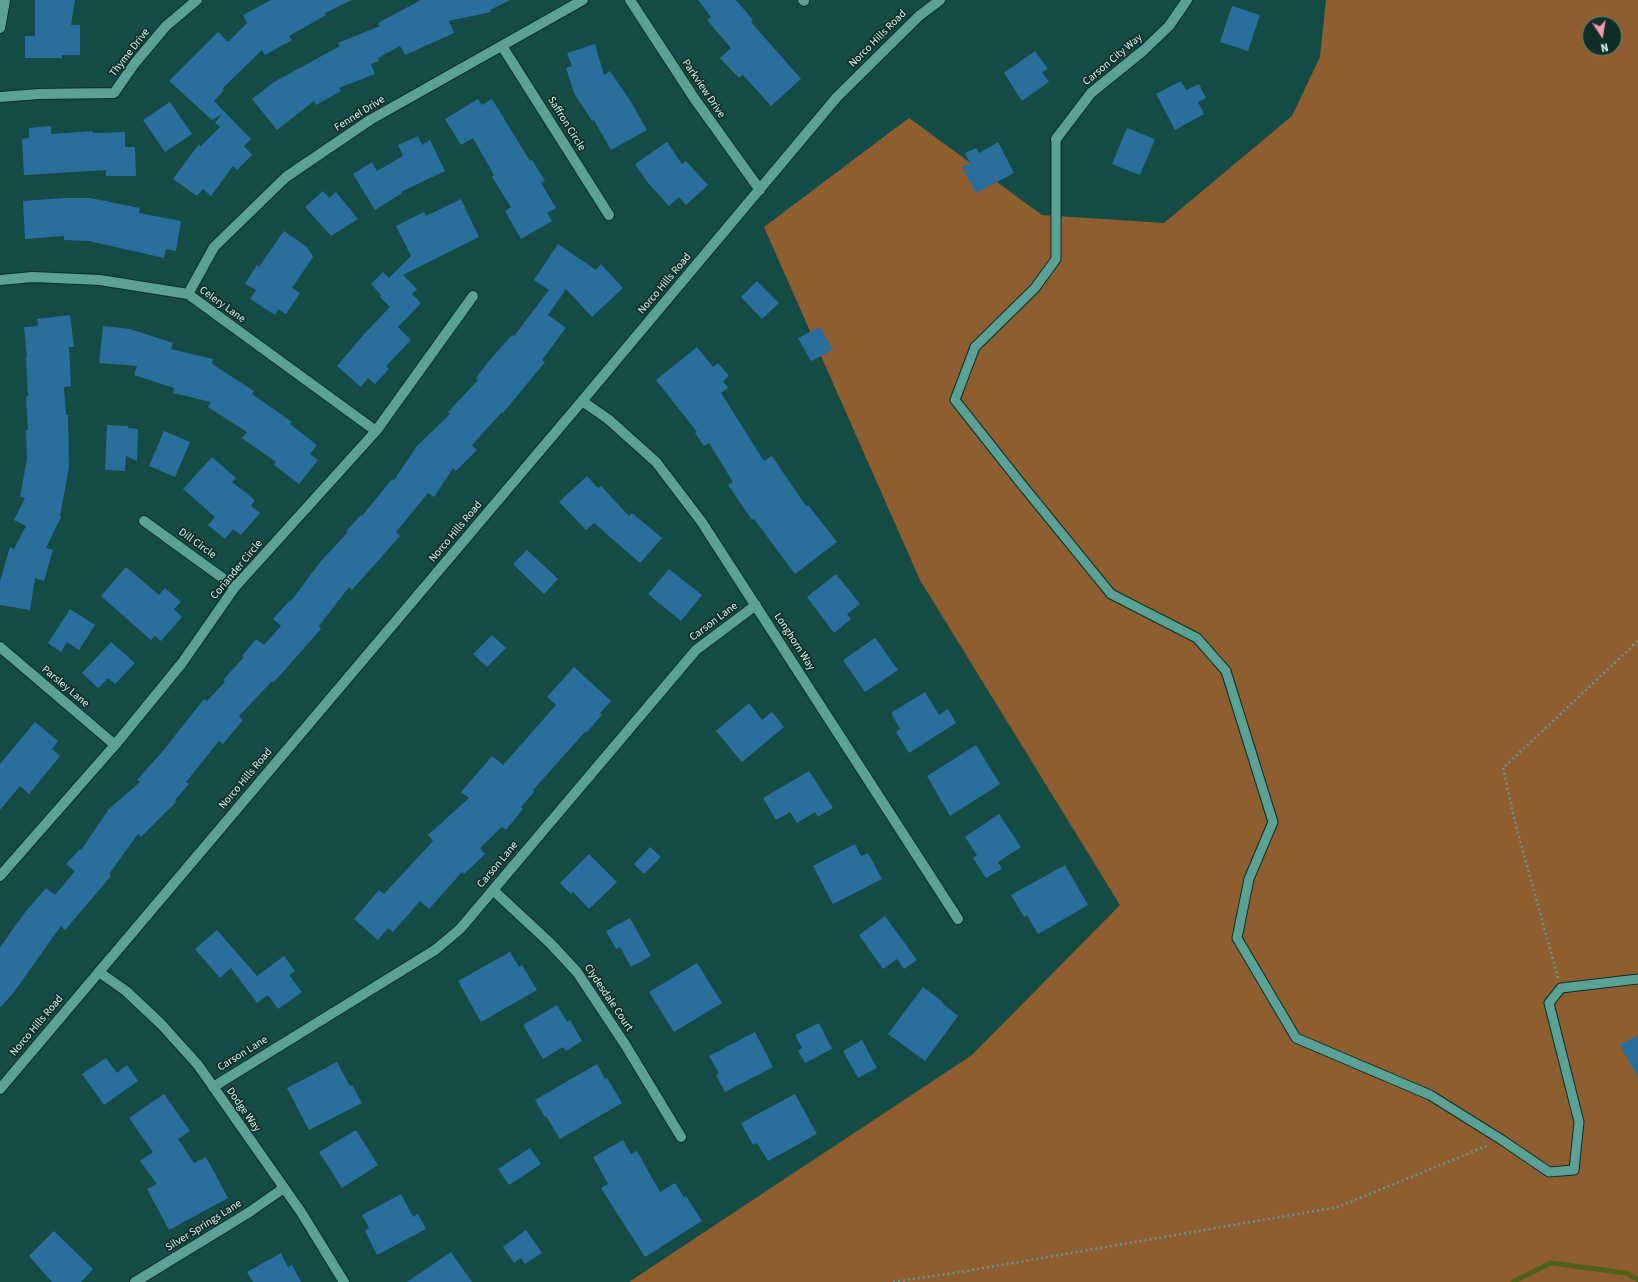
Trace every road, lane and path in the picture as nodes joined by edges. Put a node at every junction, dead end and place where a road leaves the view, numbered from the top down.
1 (5, 0) edge
2 (197, 0) edge
3 (583, 0) edge
4 (630, 0) edge
5 (940, 0) edge
6 (1187, 0) edge
7 (0, 28) edge
8 (502, 46) junction
9 (0, 97) edge
10 (1056, 139) joint
11 (760, 190) junction
12 (609, 215) dead end
13 (0, 280) edge
14 (188, 294) junction
15 (474, 296) dead end
16 (582, 401) junction
17 (376, 431) junction
18 (144, 521) dead end
19 (235, 588) junction
20 (756, 606) junction
21 (1638, 641) edge
22 (0, 648) edge
23 (115, 745) junction
24 (0, 876) edge
25 (493, 890) junction
26 (958, 919) dead end
27 (98, 972) junction
28 (1638, 979) edge
29 (1561, 988) junction
30 (213, 1087) junction
31 (0, 1089) edge
32 (681, 1137) dead end
33 (1502, 1140) junction
34 (284, 1188) junction
35 (135, 1282) edge
36 (344, 1282) edge
37 (893, 1282) edge

1 - 7 street
2 - 9 street, Thyme Drive
3 - 8 street, Fennel Drive
4 - 11 street, Parkview Drive
5 - 11 street, Norco Hills Road
6 - 10 street, Carson City Way
8 - 12 street, Saffron Circle
8 - 14 street, Fennel Drive
10 - 33 lane
11 - 16 street, Norco Hills Road
13 - 14 street, Celery Lane
14 - 17 street, Celery Lane
15 - 17 street, Coriander Circle
16 - 20 street, Longhorn Way
16 - 27 street, Norco Hills Road
17 - 19 street, Coriander Circle
18 - 19 street, Dill Circle
19 - 23 street, Coriander Circle
20 - 25 street, Carson Lane
20 - 26 street, Longhorn Way
21 - 29 path
22 - 23 street, Parsley Lane
23 - 24 street, Coriander Circle
25 - 30 street, Carson Lane
25 - 32 street, Clydesdale Court
27 - 30 street, Dodge Way
27 - 31 street, Norco Hills Road
28 - 29 lane
29 - 33 lane
30 - 34 street, Dodge Way
33 - 37 path
34 - 35 street, Silver Springs Lane
34 - 36 street, Dodge Way

